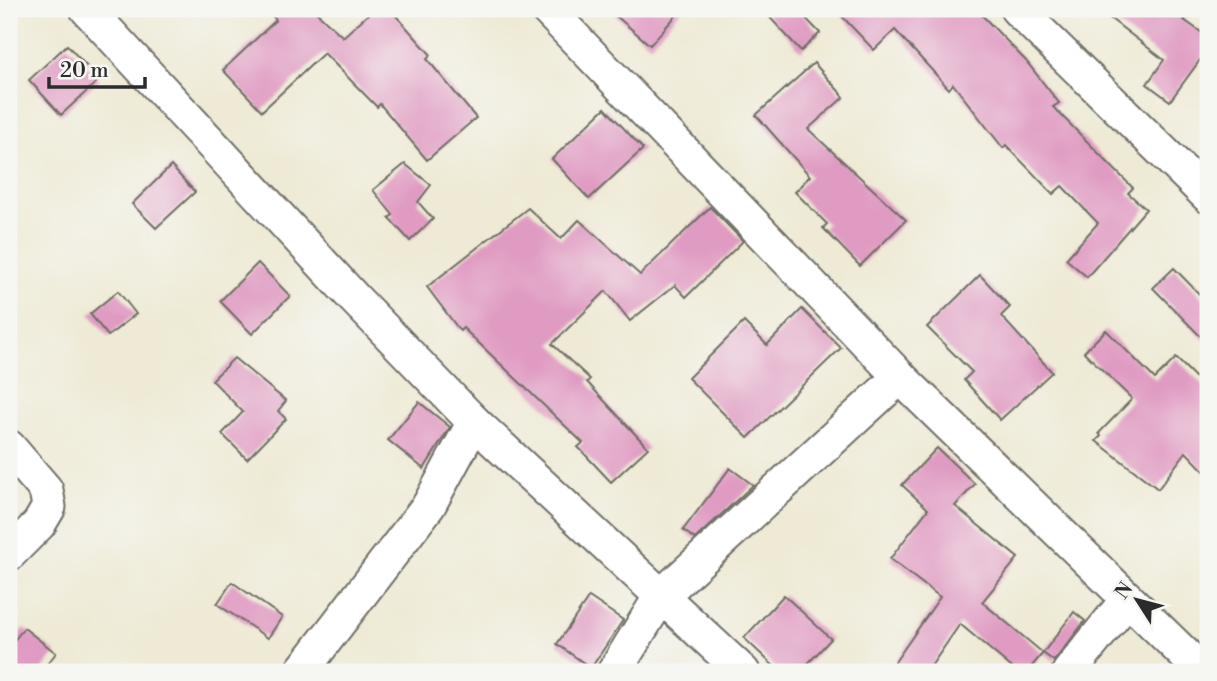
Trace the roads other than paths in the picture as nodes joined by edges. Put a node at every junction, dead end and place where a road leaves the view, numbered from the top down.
1 (87, 9) edge
2 (547, 9) edge
3 (1017, 9) edge
4 (1208, 197) edge
5 (900, 377) junction
6 (474, 422) junction
7 (9, 447) edge
8 (9, 554) edge
9 (661, 596) junction
10 (1127, 600) junction
11 (301, 672) edge
12 (614, 672) edge
13 (743, 672) edge
14 (1069, 672) edge
15 (1203, 672) edge

1 - 6 street
2 - 5 street
3 - 4 street
5 - 9 street
5 - 10 street
6 - 9 street
6 - 11 street
7 - 8 street
9 - 12 street
9 - 13 street
10 - 14 street
10 - 15 street

